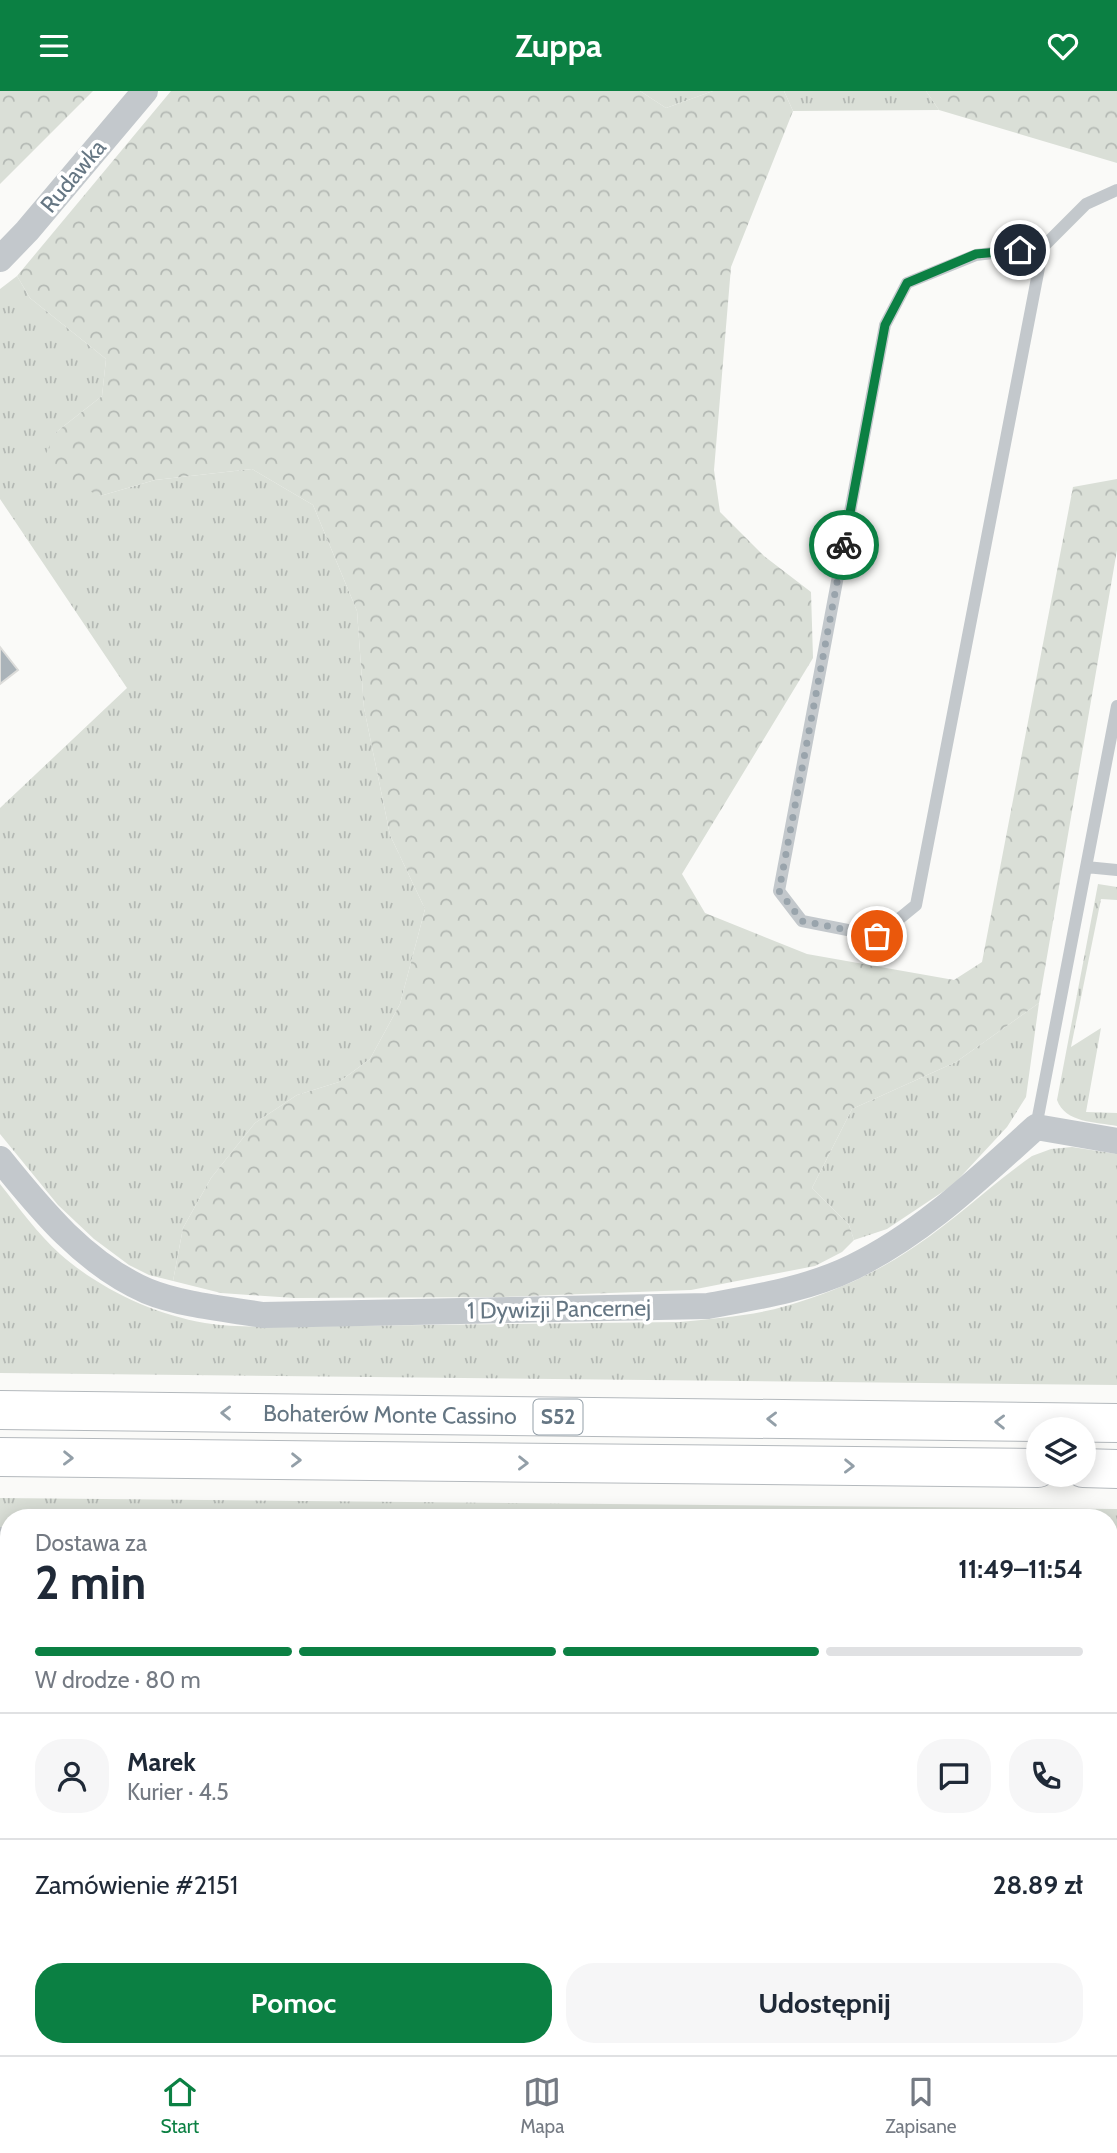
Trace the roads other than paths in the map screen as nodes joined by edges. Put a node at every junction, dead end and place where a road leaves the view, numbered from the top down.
1 (145, 91) edge
2 (1117, 190) edge
3 (1042, 247) junction
4 (0, 260) edge
5 (1117, 706) edge
6 (1086, 867) junction
7 (1117, 870) edge
8 (1036, 1127) junction
9 (1117, 1141) edge
10 (0, 1159) edge
11 (0, 1410) edge
12 (1117, 1423) edge
13 (0, 1457) edge
14 (1026, 1468) edge
15 (1096, 1468) edge
16 (1117, 1469) edge

1 - 4 street, Rudawka
2 - 3 lane
3 - 3 lane
5 - 6 lane
6 - 7 lane
6 - 8 lane
8 - 9 street
8 - 10 street, 1 Dywizji Pancernej
12 -> 11 highway, Bohaterów Monte Cassino / S52
13 -> 14 highway, Bohaterów Monte Cassino / S52
15 - 16 highway

